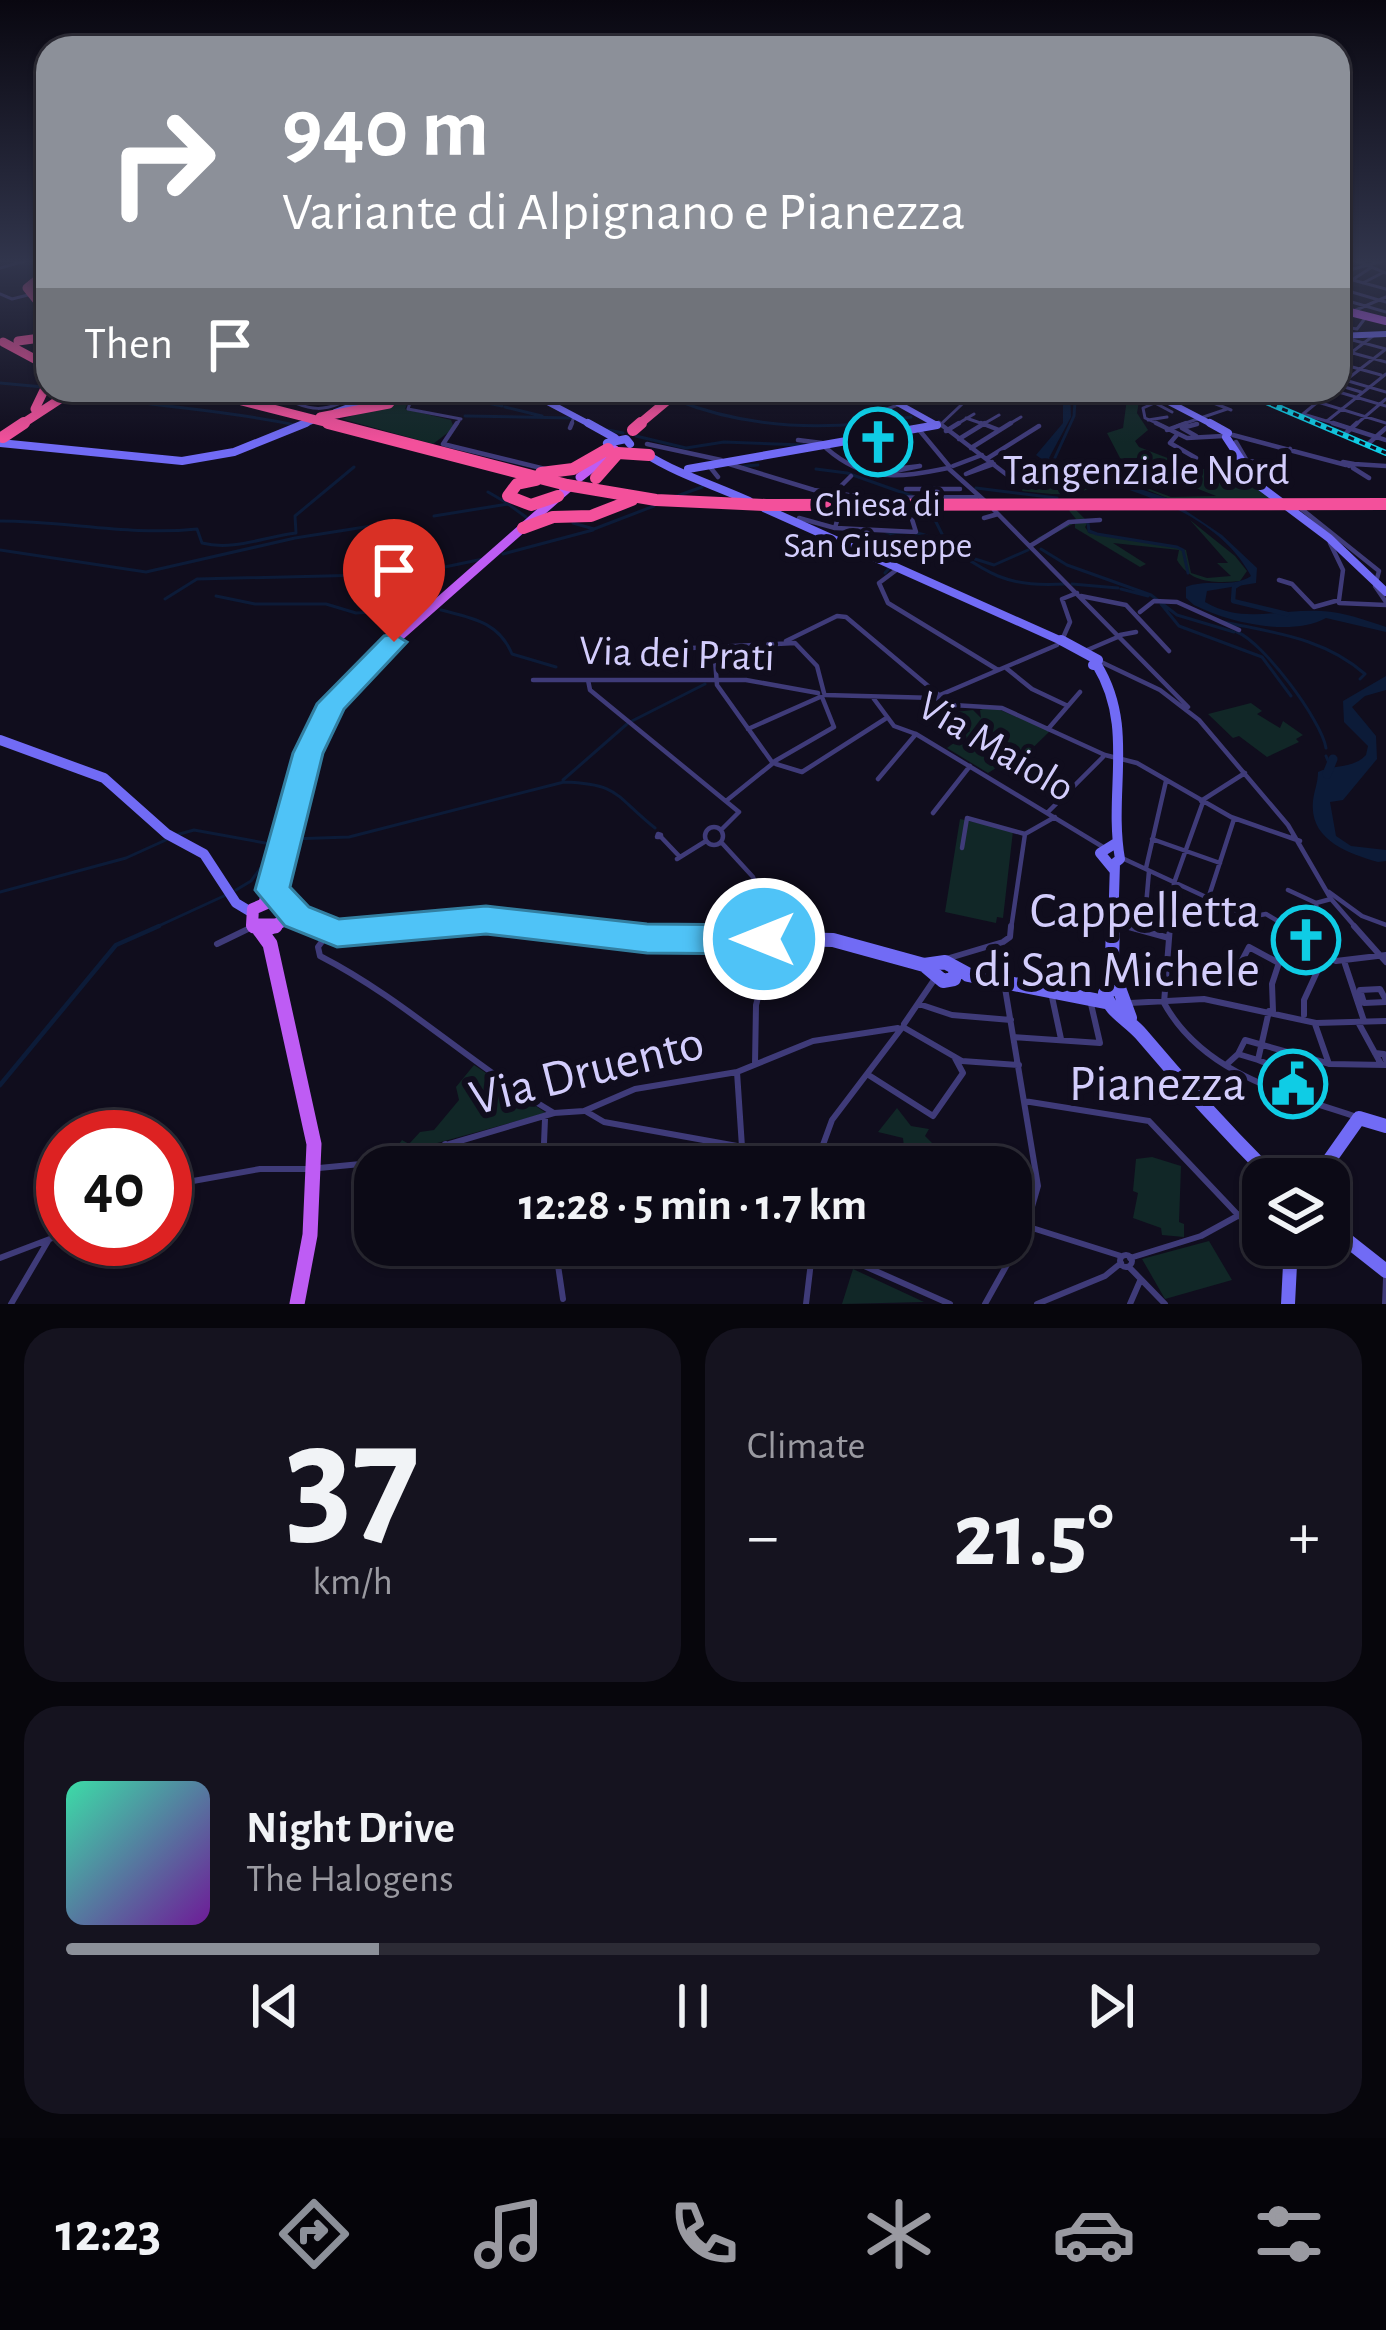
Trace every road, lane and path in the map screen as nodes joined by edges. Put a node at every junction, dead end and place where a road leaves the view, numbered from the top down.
1 (1350, 323) edge
2 (1381, 323) edge
3 (1350, 325) edge
4 (1350, 330) edge
5 (1386, 333) edge
6 (1373, 337) dead end
7 (36, 338) edge
8 (2, 341) edge
9 (1365, 343) junction
10 (36, 348) edge
11 (1386, 349) edge
12 (1352, 353) joint
13 (36, 355) edge
14 (1374, 359) junction
15 (1386, 362) edge
16 (1350, 366) edge
17 (1360, 369) junction
18 (1385, 375) edge
19 (1350, 377) edge
20 (1350, 381) edge
21 (1370, 387) junction
22 (1350, 389) edge
23 (1363, 392) junction
24 (1350, 393) edge
25 (1357, 397) junction
26 (1384, 400) edge
27 (39, 402) edge
28 (41, 402) edge
29 (46, 402) edge
30 (54, 402) edge
31 (246, 402) edge
32 (274, 402) edge
33 (287, 402) edge
34 (349, 402) edge
35 (355, 402) edge
36 (389, 402) edge
37 (410, 402) edge
38 (548, 402) edge
39 (665, 402) edge
40 (900, 402) edge
41 (908, 402) edge
42 (966, 402) edge
43 (1158, 402) edge
44 (1168, 402) edge
45 (1211, 402) edge
46 (1218, 402) edge
47 (1286, 402) edge
48 (1318, 402) joint
49 (904, 404) junction
50 (1163, 404) junction
51 (1214, 404) junction
52 (1281, 406) dead end
53 (342, 407) junction
54 (35, 409) junction
55 (1342, 409) junction
56 (657, 410) junction
57 (887, 410) dead end
58 (323, 411) junction
59 (974, 414) dead end
60 (999, 415) dead end
61 (574, 416) junction
62 (1366, 416) junction
63 (1021, 417) dead end
64 (966, 418) junction
65 (1148, 420) junction
66 (1200, 421) junction
67 (1327, 422) junction
68 (20, 423) junction
69 (983, 424) junction
70 (1039, 425) dead end
71 (1386, 425) edge
72 (938, 426) junction
73 (358, 428) junction
74 (570, 428) dead end
75 (999, 430) junction
76 (1167, 430) junction
77 (920, 431) junction
78 (1348, 431) junction
79 (1177, 436) junction
80 (1229, 436) junction
81 (1199, 437) junction
82 (1376, 437) junction
83 (3, 439) edge
84 (958, 439) junction
85 (798, 440) dead end
86 (1386, 440) edge
87 (619, 442) junction
88 (1369, 442) dead end
89 (841, 445) junction
90 (826, 448) junction
91 (971, 448) junction
92 (1290, 449) junction
93 (648, 450) junction
94 (1196, 458) dead end
95 (989, 460) junction
96 (729, 464) junction
97 (870, 464) dead end
98 (1349, 464) junction
99 (490, 465) junction
100 (1386, 466) edge
101 (682, 467) junction
102 (711, 467) junction
103 (953, 467) junction
104 (526, 471) junction
105 (878, 474) junction
106 (851, 476) dead end
107 (718, 477) dead end
108 (596, 478) junction
109 (1369, 478) dead end
110 (568, 479) junction
111 (1019, 484) dead end
112 (906, 489) dead end
113 (960, 489) dead end
114 (935, 490) junction
115 (834, 493) junction
116 (632, 494) junction
117 (938, 498) junction
118 (656, 500) junction
119 (1386, 502) edge
120 (990, 506) junction
121 (1297, 509) junction
122 (910, 514) junction
123 (871, 516) junction
124 (924, 517) dead end
125 (1100, 520) dead end
126 (803, 521) junction
127 (523, 528) junction
128 (836, 528) junction
129 (874, 530) junction
130 (1329, 538) junction
131 (1030, 546) junction
132 (900, 571) junction
133 (1279, 580) dead end
134 (1375, 583) junction
135 (1386, 592) edge
136 (1079, 594) junction
137 (1334, 603) junction
138 (1386, 603) edge
139 (1140, 612) junction
140 (1239, 630) dead end
141 (1136, 632) dead end
142 (1120, 636) junction
143 (786, 641) junction
144 (1057, 641) junction
145 (714, 647) junction
146 (668, 649) dead end
147 (1169, 651) dead end
148 (1152, 652) dead end
149 (1138, 655) junction
150 (1094, 660) junction
151 (1001, 668) junction
152 (533, 680) dead end
153 (588, 680) junction
154 (717, 681) junction
155 (1079, 692) dead end
156 (821, 695) junction
157 (937, 697) junction
158 (874, 698) junction
159 (1068, 706) junction
160 (887, 718) junction
161 (1199, 721) junction
162 (748, 729) junction
163 (1048, 730) junction
164 (916, 734) junction
165 (0, 740) edge
166 (1114, 756) junction
167 (774, 763) junction
168 (970, 766) junction
169 (1245, 773) junction
170 (878, 779) dead end
171 (1166, 781) junction
172 (726, 801) junction
173 (1202, 801) junction
174 (933, 813) dead end
175 (1052, 815) junction
176 (1234, 818) junction
177 (721, 830) junction
178 (1025, 834) junction
179 (661, 837) dead end
180 (1152, 839) junction
181 (706, 841) junction
182 (1300, 841) junction
183 (721, 842) junction
184 (962, 848) dead end
185 (1185, 850) junction
186 (1112, 855) junction
187 (1220, 863) junction
188 (1147, 871) junction
189 (1174, 883) junction
190 (1322, 886) junction
191 (1288, 890) dead end
192 (1208, 899) junction
193 (1331, 899) junction
194 (1316, 903) junction
195 (267, 915) junction
196 (1386, 925) edge
197 (1129, 927) dead end
198 (1144, 931) junction
199 (329, 932) junction
200 (1169, 938) junction
201 (773, 939) junction
202 (1290, 940) junction
203 (218, 944) dead end
204 (1384, 958) edge
205 (1322, 961) junction
206 (1279, 963) junction
207 (1345, 964) junction
208 (944, 970) junction
209 (1236, 972) dead end
210 (1005, 982) junction
211 (1051, 991) junction
212 (1089, 998) junction
213 (1119, 1000) junction
214 (1165, 1000) junction
215 (919, 1004) junction
216 (1271, 1011) junction
217 (1304, 1018) junction
218 (1011, 1020) junction
219 (1386, 1021) edge
220 (1315, 1022) junction
221 (1361, 1022) junction
222 (900, 1025) junction
223 (1014, 1037) junction
224 (1061, 1040) junction
225 (1261, 1044) junction
226 (1238, 1054) junction
227 (955, 1058) junction
228 (1258, 1060) junction
229 (1384, 1063) edge
230 (755, 1064) junction
231 (1329, 1064) junction
232 (1019, 1065) junction
233 (1226, 1065) junction
234 (737, 1072) junction
235 (867, 1074) junction
236 (1273, 1088) junction
237 (1024, 1101) junction
238 (584, 1111) junction
239 (550, 1115) junction
240 (933, 1116) junction
241 (1361, 1119) junction
242 (1386, 1122) edge
243 (926, 1126) dead end
244 (445, 1143) junction
245 (446, 1146) edge
246 (546, 1146) edge
247 (736, 1146) edge
248 (742, 1146) edge
249 (821, 1146) edge
250 (1253, 1158) edge
251 (1332, 1158) edge
252 (1038, 1175) junction
253 (192, 1181) edge
254 (1032, 1200) edge
255 (1242, 1214) edge
256 (1238, 1216) junction
257 (1032, 1221) edge
258 (1032, 1231) edge
259 (36, 1244) edge
260 (1350, 1244) edge
261 (0, 1258) edge
262 (36, 1261) edge
263 (1125, 1261) junction
264 (558, 1266) edge
265 (812, 1266) edge
266 (863, 1266) edge
267 (1005, 1266) edge
268 (1290, 1266) edge
269 (1386, 1275) edge
270 (1140, 1281) junction
271 (563, 1299) dead end
272 (1052, 1301) edge
273 (986, 1303) edge
274 (11, 1304) edge
275 (297, 1304) edge
276 (806, 1304) edge
277 (950, 1304) edge
278 (1036, 1304) edge
279 (1130, 1304) edge
280 (1166, 1304) edge
281 (1288, 1304) edge
282 (1385, 1304) edge

1 - 2 main road
3 - 5 street
4 - 9 street
6 - 9 street
7 - 8 highway
8 - 10 highway
8 - 13 highway
9 - 11 street
9 - 12 street
11 - 14 street
12 - 14 street
14 - 15 street
14 - 17 street
16 - 17 street
17 - 18 street
17 - 19 street
18 - 21 street
20 - 21 street
21 - 23 street
21 - 26 street
22 - 23 street
23 - 25 street
24 - 25 street
25 - 26 street
25 - 55 street
26 - 62 street
27 - 54 highway
28 - 54 highway
29 - 68 highway
30 - 68 highway
31 - 99 highway, Tangenziale Nord
32 - 58 highway, Tangenziale Nord
33 - 58 street
34 - 53 street
35 - 58 street
36 - 53 highway
37 - 110 street
38 - 61 street
39 - 56 highway
40 - 49 street
41 - 49 street
42 - 72 street
43 - 50 street
44 - 50 street
45 - 51 street
46 - 51 street
47 - 52 street
48 - 55 street
48 - 67 street
49 - 57 street
49 - 72 street
50 - 65 street
50 - 65 street
50 - 66 street
51 - 66 street
53 - 58 street
53 - 58 highway
53 - 73 highway
54 - 83 highway
55 - 62 street
55 - 67 street
56 - 87 highway
56 - 87 highway
58 - 73 highway, Tangenziale Nord
58 - 83 street
59 - 64 street
60 - 69 street
61 - 74 street
61 - 87 street
62 - 71 street
62 - 78 street
63 - 75 street
64 - 69 street
64 - 72 street
65 - 76 street
66 - 76 street
66 - 80 street
66 - 81 street
67 - 78 street
68 - 83 highway
69 - 75 street
69 - 84 street
70 - 95 street
71 - 82 street
72 - 77 street
72 - 84 street
73 - 104 highway, Tangenziale Nord
75 - 91 street
76 - 79 street
77 - 89 street
77 - 103 street
78 - 82 street
79 - 81 street
79 - 94 street
80 - 81 street
80 - 92 street
80 - 92 street
80 - 121 street
82 - 86 street
82 - 88 street
84 - 91 street
85 - 89 street
87 - 93 street
87 - 101 street
87 - 104 highway
87 - 108 highway
87 - 110 main road
89 - 90 street
90 - 96 street
90 - 105 street
91 - 95 street
92 - 98 street
93 - 96 street
93 - 101 street
93 - 108 highway
95 - 103 street
95 - 111 street
96 - 102 street
96 - 115 street
97 - 105 street
98 - 100 street
98 - 109 street
99 - 110 highway, Tangenziale Nord
99 - 127 highway
101 - 102 street
101 - 126 street
102 - 107 street
103 - 105 street
103 - 120 street
104 - 110 highway, Tangenziale Nord
105 - 105 street
106 - 115 street
108 - 116 highway
110 - 116 highway, Tangenziale Nord
110 - 118 highway, Tangenziale Nord
110 - 127 main road
112 - 114 street
113 - 114 street
114 - 117 street
115 - 117 street
116 - 120 highway, Tangenziale Nord
117 - 120 street
118 - 120 highway, Tangenziale Nord
118 - 127 highway
119 - 120 highway, Tangenziale Nord
120 - 122 street
120 - 131 street
121 - 130 street
121 - 134 street
122 - 123 street
122 - 124 street
122 - 129 street
123 - 128 street
123 - 129 street
125 - 131 street
126 - 128 street
126 - 132 street
127 - 195 main road
128 - 129 street
130 - 134 street
130 - 137 street
131 - 136 street
132 - 144 street
132 - 151 street
133 - 137 street
134 - 135 street
134 - 138 street
136 - 139 street
136 - 142 street
136 - 144 street
137 - 138 street
139 - 140 street
139 - 147 street
141 - 142 street
142 - 149 street
142 - 150 street
143 - 145 street
143 - 156 street
143 - 157 street
144 - 150 street
144 - 151 street
145 - 146 street
145 - 154 street
148 - 149 street
149 - 161 street
150 - 161 street
150 - 166 street
151 - 157 street
151 - 159 street
152 - 153 street, Via dei Prati
153 - 154 street, Via dei Prati
153 - 172 street
154 - 156 street, Via dei Prati
154 - 162 street
155 - 159 street
156 - 158 street, Via dei Prati
156 - 162 street
156 - 167 street
157 - 158 street, Via dei Prati
157 - 163 street, Via dei Prati
158 - 160 street, Via Maiolo
159 - 163 street
160 - 164 street, Via Maiolo
160 - 167 street
161 - 169 street
162 - 167 street
163 - 166 street, Via dei Prati
164 - 168 street, Via Maiolo
164 - 170 street
165 - 195 street
166 - 171 street, Via dei Prati
166 - 175 street
166 - 186 street
167 - 172 street
168 - 174 street
168 - 175 street, Via Maiolo
169 - 173 street
169 - 182 street
171 - 173 street, Via dei Prati
171 - 180 street
172 - 177 street
173 - 176 street, Via dei Prati
173 - 185 street
175 - 178 street
175 - 186 street, Via Maiolo
176 - 182 street, Via dei Prati
176 - 187 street
177 - 181 street
177 - 183 street
178 - 184 street
178 - 208 street
179 - 181 street
180 - 185 street
180 - 188 street
181 - 183 street
182 - 190 street
183 - 201 street
185 - 187 street
185 - 189 street
186 - 188 street, Via Maiolo
186 - 213 street
187 - 192 street
188 - 189 street, Via Maiolo
188 - 198 street
189 - 192 street, Via Maiolo
189 - 200 street
190 - 193 street
190 - 196 street
191 - 194 street
192 - 202 street, Via Maiolo
193 - 194 street
193 - 204 street
194 - 205 street
195 - 199 street
195 - 203 street
195 - 275 main road
197 - 198 street
198 - 200 street
199 - 201 street
199 - 239 street
200 - 214 street
201 - 208 street
201 - 230 street
202 - 205 street
202 - 206 street
204 - 207 street
205 - 207 street
205 - 217 street
206 - 209 street
206 - 216 street
207 - 221 street
208 - 210 street
208 - 215 street
210 - 211 street
210 - 218 street
211 - 212 street
211 - 224 street
212 - 213 street
212 - 224 street
213 - 214 street
213 - 250 street
214 - 216 street
214 - 233 street
215 - 218 street
215 - 222 street
216 - 217 street
216 - 225 street
217 - 220 street
218 - 223 street
219 - 221 street
220 - 221 street
220 - 231 street
221 - 229 street
222 - 227 street
222 - 230 street, Via Druento
222 - 235 street
223 - 224 street
223 - 232 street
225 - 226 street
225 - 228 street
225 - 231 street
226 - 228 street
226 - 233 street
227 - 232 street
227 - 240 street
228 - 236 street
229 - 231 street
230 - 234 street, Via Druento
232 - 237 street
233 - 236 street
234 - 238 street, Via Druento
234 - 248 street
235 - 240 street
235 - 249 street
236 - 241 street
237 - 252 street
237 - 256 street
238 - 239 street, Via Druento
238 - 247 street
239 - 244 street, Via Druento
239 - 246 street
240 - 243 street
241 - 242 street
241 - 251 street
244 - 245 street
244 - 253 street, Via Druento
252 - 254 street
252 - 257 street
255 - 256 street
256 - 263 street
258 - 263 street
259 - 261 street
260 - 269 street
262 - 274 street
263 - 270 street
263 - 272 street
264 - 271 street
265 - 276 street
266 - 277 street
267 - 273 street
268 - 281 street
269 - 282 street
270 - 279 street
270 - 280 street
272 - 278 street

